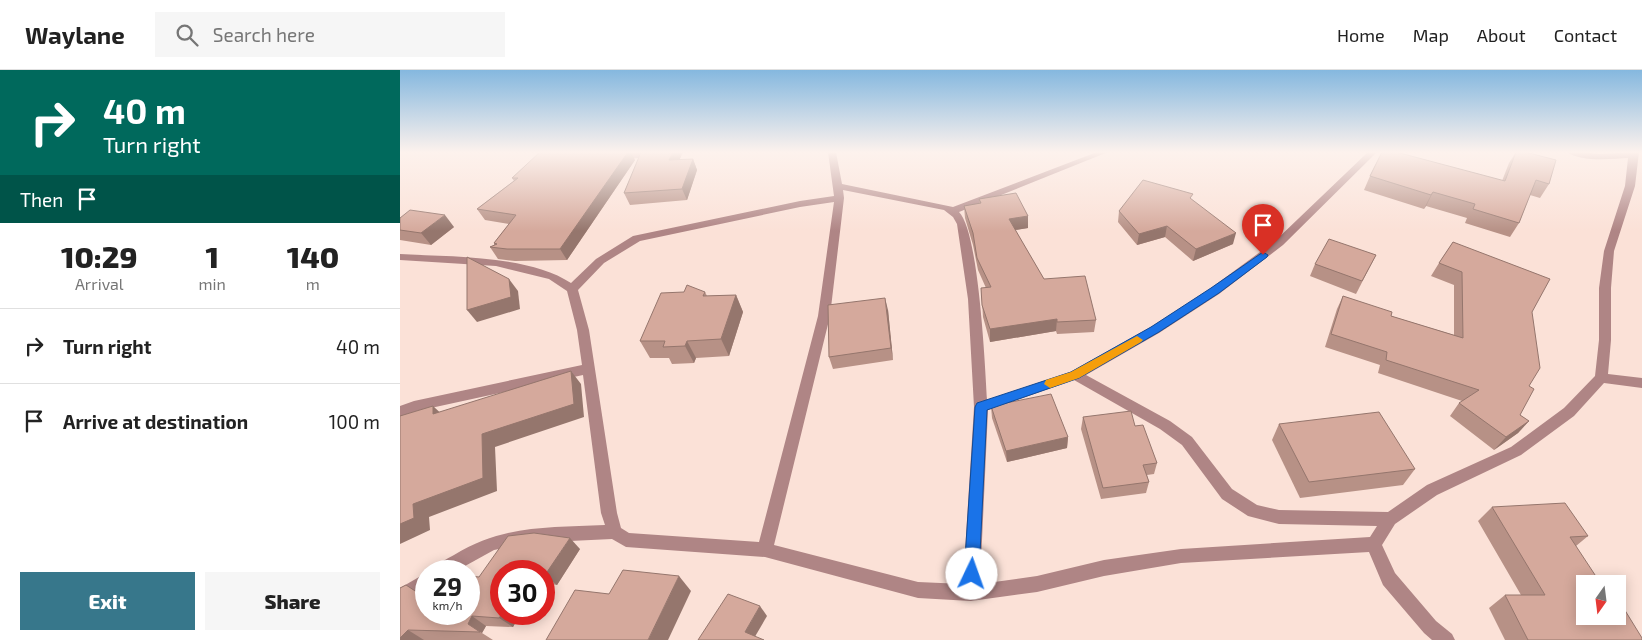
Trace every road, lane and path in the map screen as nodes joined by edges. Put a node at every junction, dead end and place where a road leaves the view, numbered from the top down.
1 (837, 179) edge
2 (1035, 179) edge
3 (1345, 179) edge
4 (1631, 179) edge
5 (839, 192) junction
6 (952, 211) junction
7 (400, 257) edge
8 (572, 289) junction
9 (588, 369) junction
10 (1075, 375) junction
11 (1601, 378) junction
12 (1642, 383) edge
13 (981, 407) junction
14 (400, 412) edge
15 (1390, 519) junction
16 (615, 532) junction
17 (1374, 544) junction
18 (765, 550) junction
19 (460, 560) edge
20 (415, 588) edge
21 (971, 593) junction
22 (400, 597) edge
23 (1446, 640) edge

1 - 5 street
2 - 6 street
3 - 10 street
4 - 11 street
5 - 6 street
5 - 8 street
5 - 18 street
6 - 13 street
7 - 8 street
8 - 9 street
9 - 14 street
9 - 16 street
10 - 13 street
10 - 15 street
11 - 12 street
11 - 15 street
13 - 21 street
15 - 17 street
16 - 18 street
16 - 19 street
17 - 21 street
17 - 23 street
18 - 21 street
20 - 22 street

